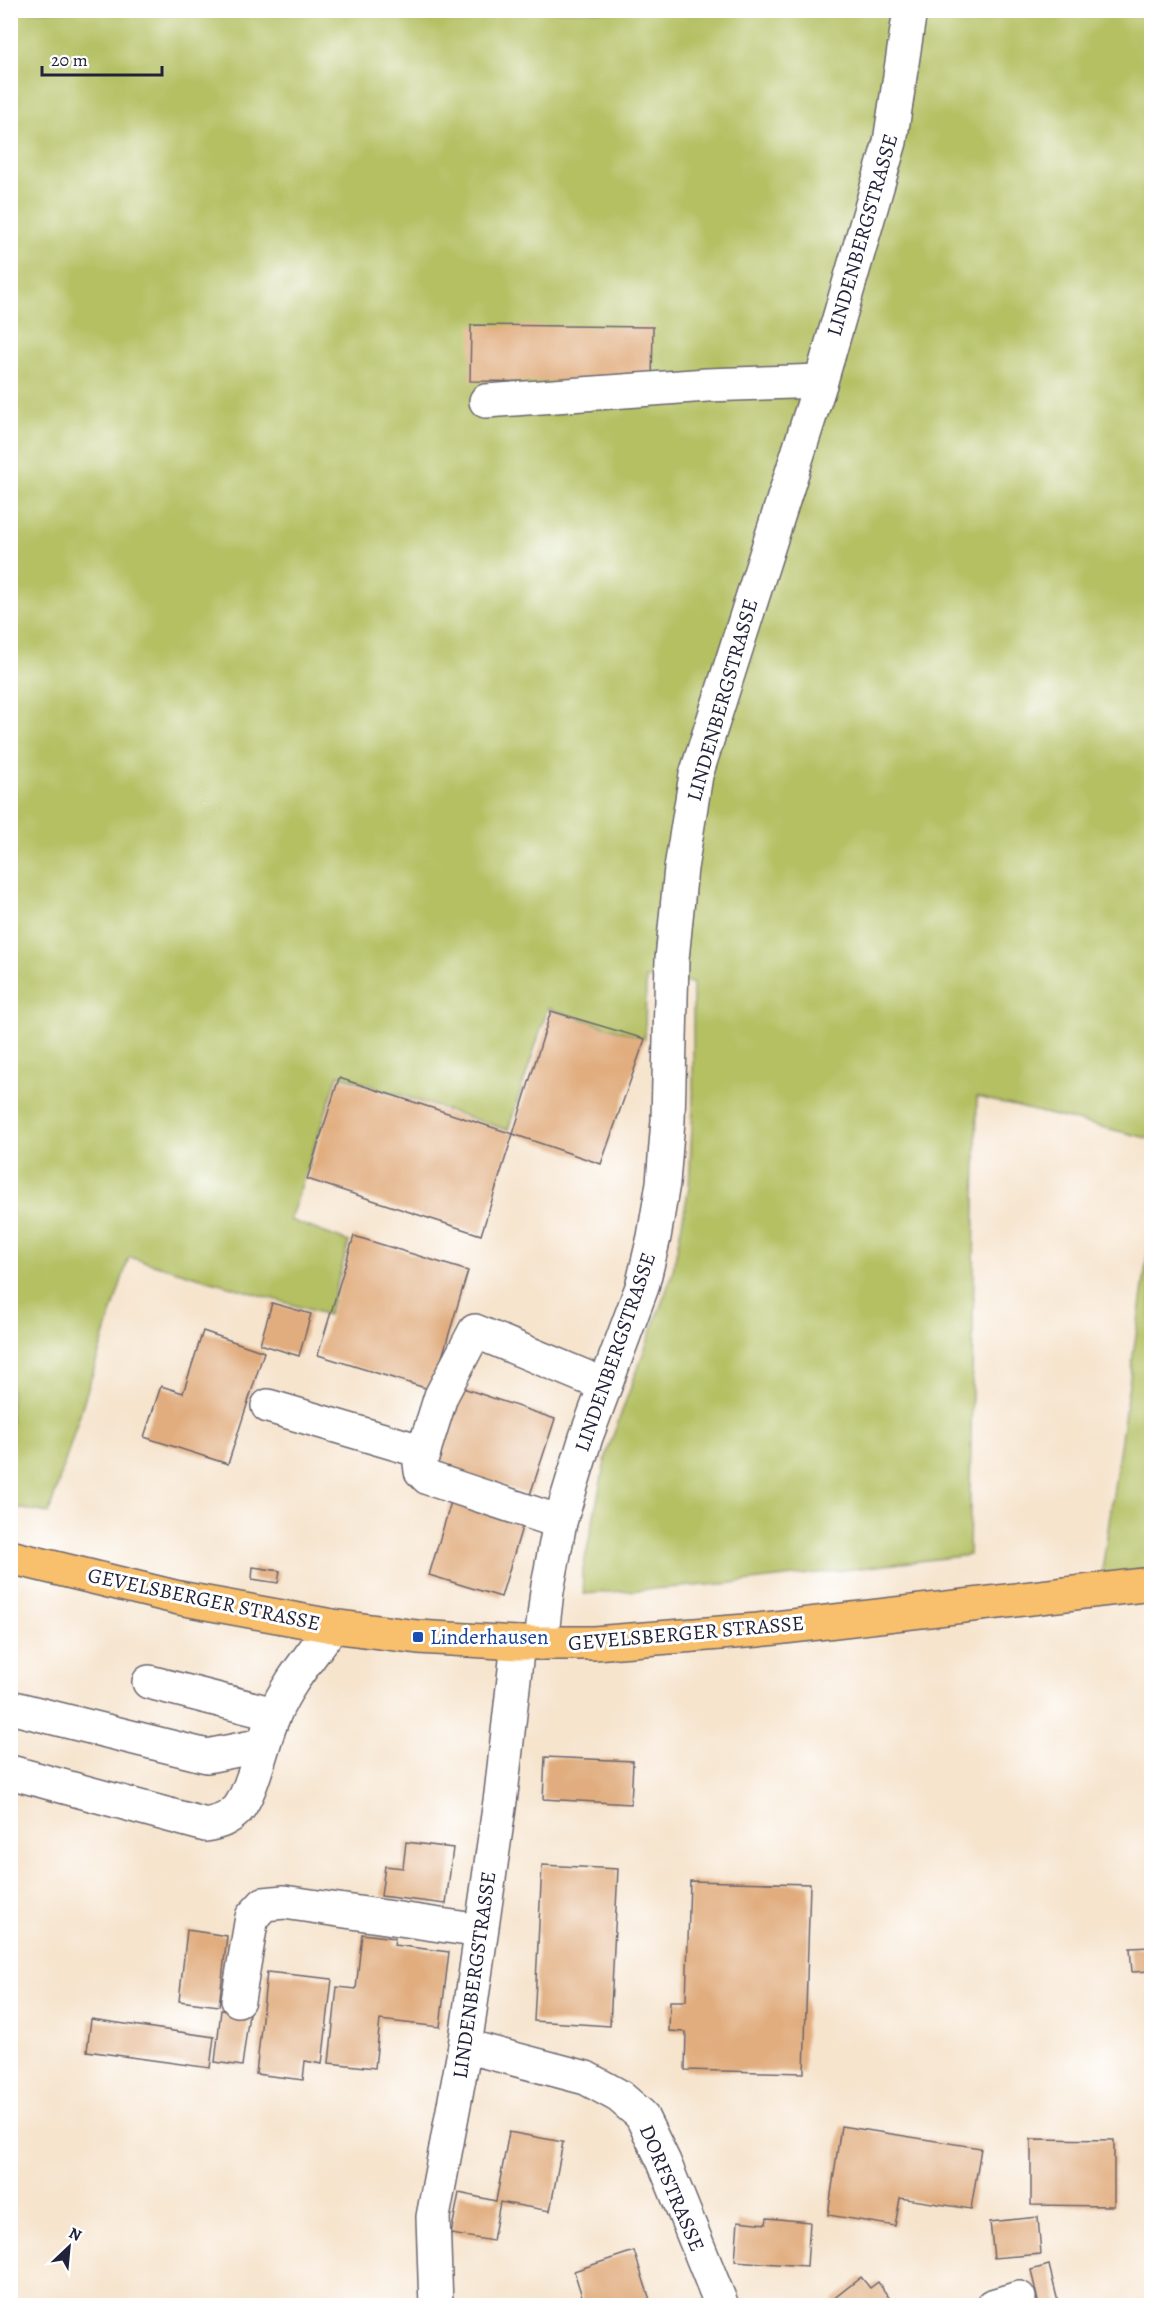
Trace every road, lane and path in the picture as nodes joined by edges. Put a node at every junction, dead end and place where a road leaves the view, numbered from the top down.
1 (910, 10) edge
2 (821, 381) junction
3 (486, 401) dead end
4 (605, 1385) junction
5 (268, 1406) dead end
6 (424, 1452) junction
7 (560, 1522) junction
8 (10, 1557) edge
9 (1152, 1584) edge
10 (332, 1626) junction
11 (530, 1643) junction
12 (149, 1682) dead end
13 (10, 1707) edge
14 (274, 1714) junction
15 (263, 1745) junction
16 (10, 1772) edge
17 (481, 1931) junction
18 (238, 2000) dead end
19 (465, 2046) junction
20 (436, 2306) edge
21 (722, 2306) edge

1 - 2 street, LINDENBERGSTRASSE
2 - 3 street
2 - 4 street, LINDENBERGSTRASSE
4 - 6 street
4 - 7 street, LINDENBERGSTRASSE
5 - 6 street
6 - 7 street
7 - 11 street, LINDENBERGSTRASSE
8 - 10 main road, GEVELSBERGER STRASSE
9 - 11 main road, GEVELSBERGER STRASSE
10 - 11 main road, GEVELSBERGER STRASSE
10 - 14 street
11 - 17 street, LINDENBERGSTRASSE
12 - 14 street
13 - 15 street
14 - 15 street
15 - 16 street
17 - 18 street
17 - 19 street, LINDENBERGSTRASSE
19 - 20 street, LINDENBERGSTRASSE
19 - 21 street, DORFSTRASSE

